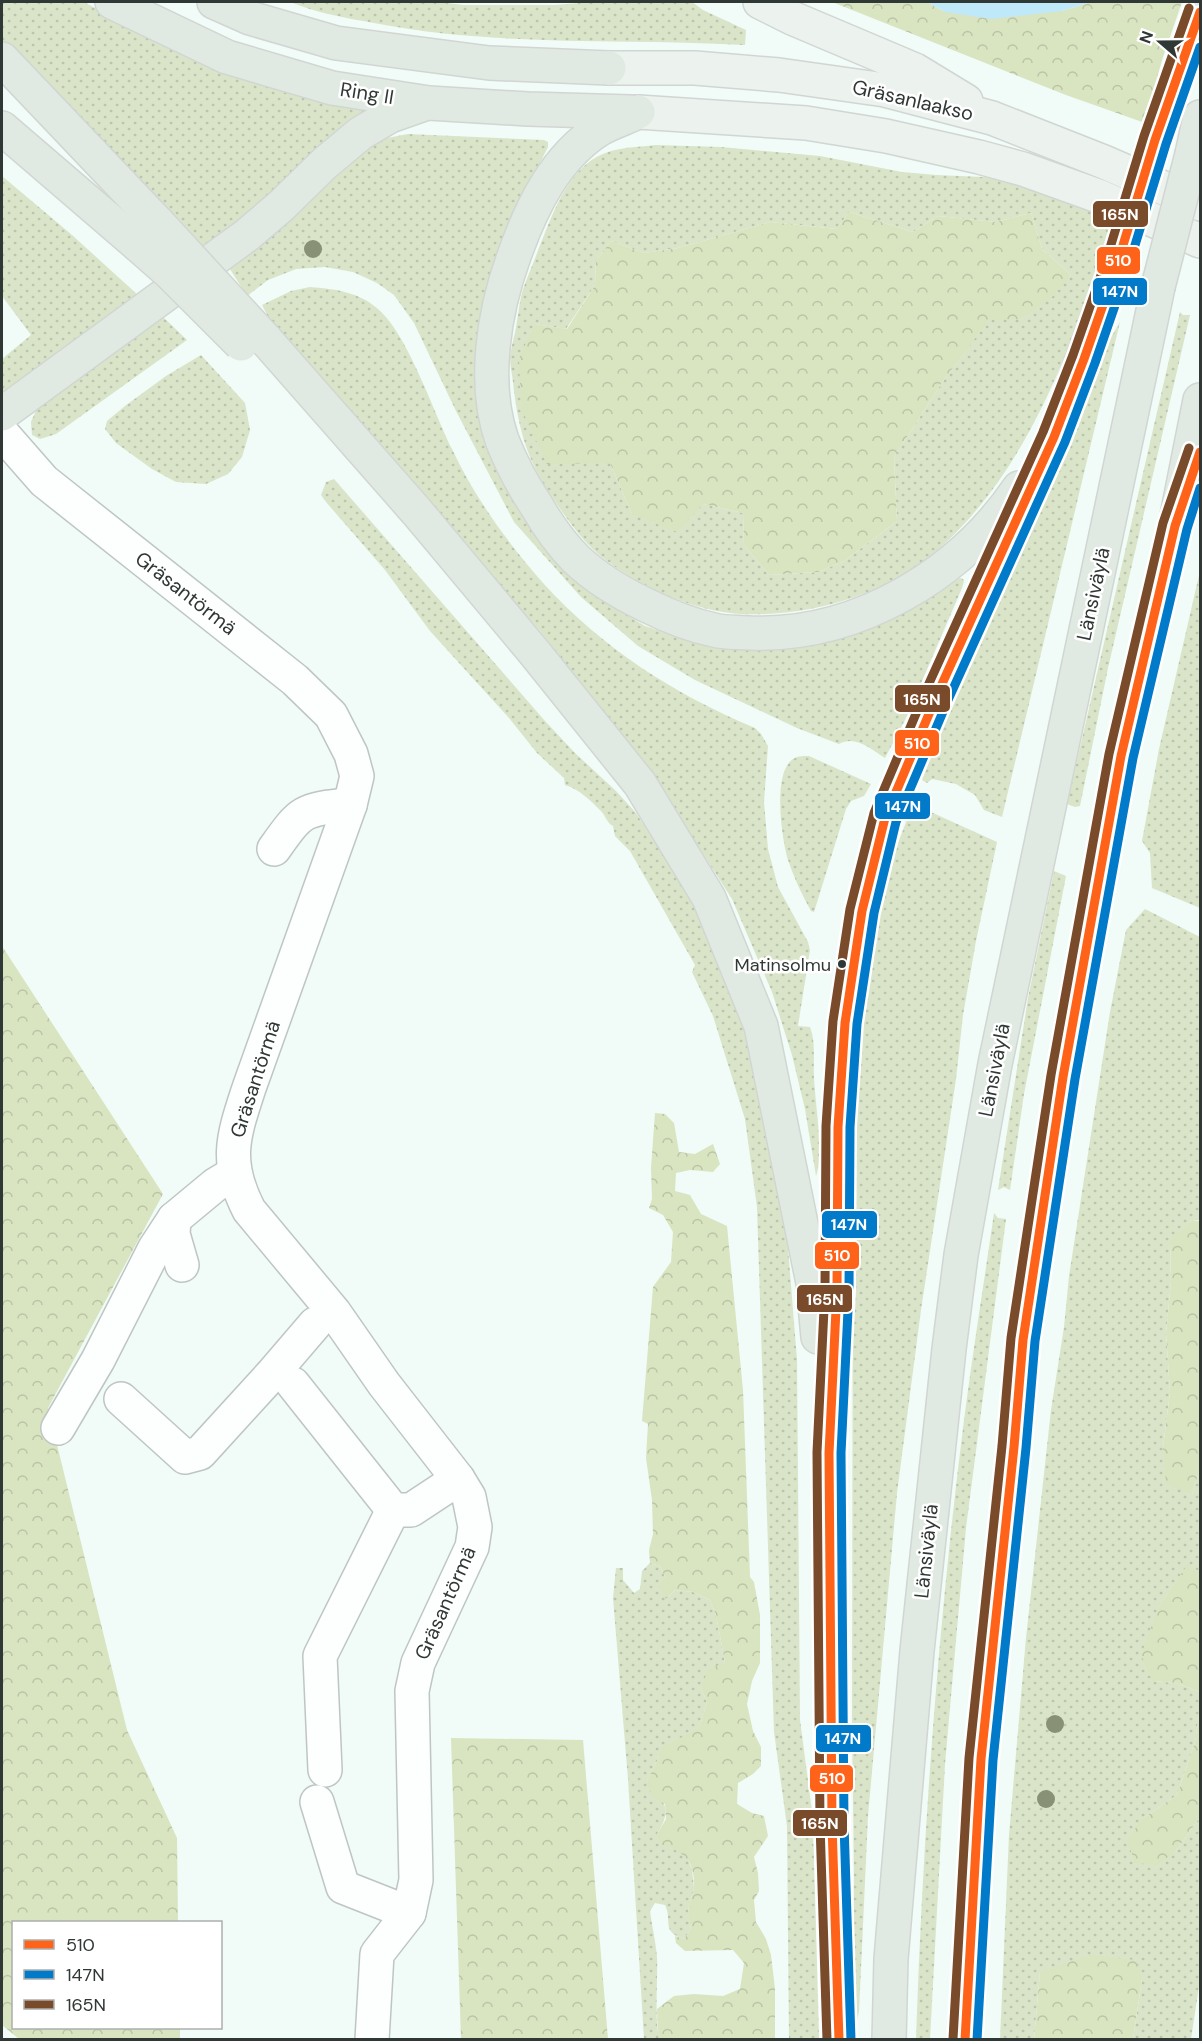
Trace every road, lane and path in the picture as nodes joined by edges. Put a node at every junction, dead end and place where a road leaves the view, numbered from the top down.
1 (112, 2) edge
2 (214, 2) edge
3 (760, 2) edge
4 (1200, 12) edge
5 (2, 58) edge
6 (609, 68) joint
7 (429, 103) junction
8 (638, 112) junction
9 (1200, 117) edge
10 (992, 118) junction
11 (2, 128) edge
12 (1200, 204) edge
13 (147, 233) junction
14 (1200, 241) edge
15 (1200, 400) edge
16 (2, 414) edge
17 (2, 433) edge
18 (1054, 437) junction
19 (1200, 452) edge
20 (1175, 526) junction
21 (350, 806) junction
22 (274, 849) dead end
23 (235, 1173) junction
24 (174, 1219) junction
25 (182, 1265) dead end
26 (315, 1324) dead end
27 (293, 1384) dead end
28 (121, 1399) dead end
29 (58, 1428) dead end
30 (828, 1453) junction
31 (458, 1479) junction
32 (393, 1510) junction
33 (325, 1770) dead end
34 (317, 1802) dead end
35 (409, 1913) junction
36 (372, 2040) edge
37 (839, 2040) edge
38 (889, 2040) edge
39 (965, 2040) edge

1 - 7 highway, Ring II
2 - 6 highway
3 - 10 main road
4 - 18 highway, bridge
5 - 13 highway
6 - 10 main road, Gräsanlaakso
7 - 8 highway, Ring II
7 - 16 highway
8 - 14 main road, Gräsanlaakso
8 - 18 highway
9 - 38 highway, Länsiväylä, bridge
10 - 12 main road, Gräsanlaakso
11 - 13 highway
13 - 30 highway, bridge
15 - 20 highway
17 - 21 street, Gräsantörmä
18 - 30 highway
19 - 20 highway
20 - 39 highway
21 - 22 street
21 - 23 street, Gräsantörmä
23 - 24 street
23 - 31 street, Gräsantörmä
24 - 25 street
24 - 29 street
26 - 28 street
27 - 32 street
30 - 37 highway
31 - 32 street
31 - 35 street, Gräsantörmä
32 - 33 street
34 - 35 street
35 - 36 street

